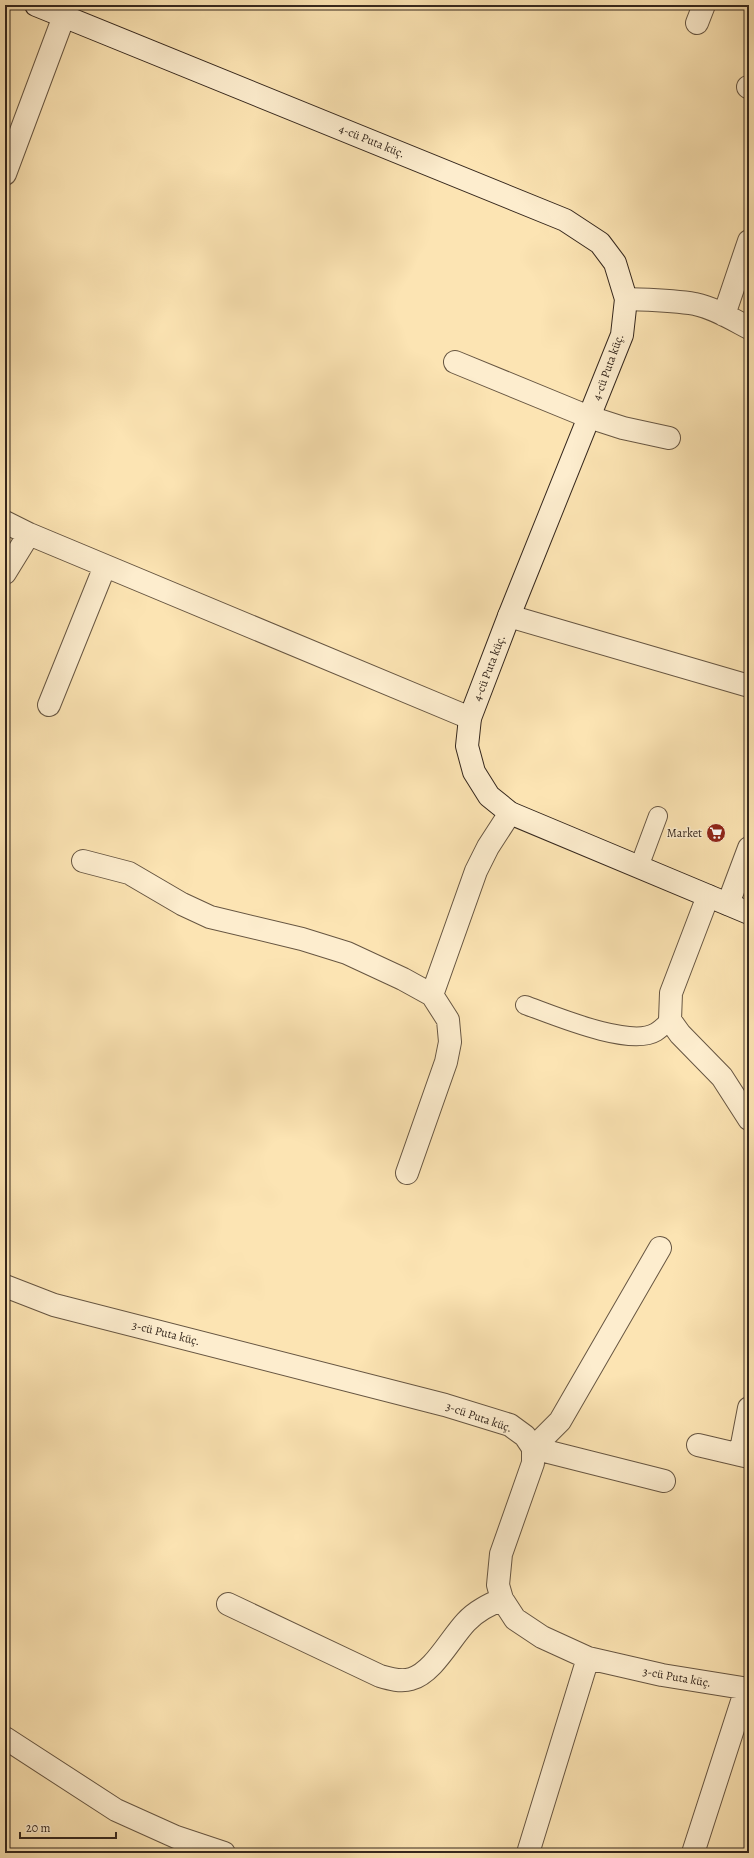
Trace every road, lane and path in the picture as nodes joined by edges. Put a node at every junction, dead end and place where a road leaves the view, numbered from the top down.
1 (36, 5) edge
2 (64, 16) junction
3 (5, 174) edge
4 (749, 240) edge
5 (626, 299) junction
6 (724, 315) junction
7 (749, 328) edge
8 (455, 362) dead end
9 (590, 417) junction
10 (669, 438) dead end
11 (5, 522) edge
12 (29, 534) junction
13 (105, 566) junction
14 (5, 573) edge
15 (509, 616) junction
16 (749, 686) edge
17 (49, 705) dead end
18 (470, 718) junction
19 (510, 813) junction
20 (658, 816) dead end
21 (749, 848) edge
22 (83, 861) dead end
23 (639, 867) junction
24 (708, 896) junction
25 (728, 904) junction
26 (749, 913) edge
27 (432, 995) junction
28 (525, 1005) dead end
29 (670, 1020) junction
30 (749, 1119) edge
31 (408, 1173) dead end
32 (660, 1248) dead end
33 (5, 1286) edge
34 (749, 1408) edge
35 (698, 1445) dead end
36 (532, 1448) junction
37 (745, 1456) edge
38 (664, 1480) dead end
39 (502, 1599) junction
40 (228, 1604) dead end
41 (588, 1658) junction
42 (747, 1689) edge
43 (5, 1738) edge
44 (224, 1853) edge
45 (528, 1853) edge
46 (693, 1853) edge

1 - 2 street, 4-cü Puta küç.
2 - 3 street
2 - 5 street, 4-cü Puta küç.
4 - 6 street
5 - 6 street
5 - 9 street, 4-cü Puta küç.
6 - 7 street
8 - 9 street
9 - 10 street
9 - 15 street, 4-cü Puta küç.
11 - 12 street
12 - 13 street
12 - 14 street
13 - 17 street
13 - 18 street
15 - 16 street
15 - 18 street, 4-cü Puta küç.
18 - 19 street, 4-cü Puta küç.
19 - 23 street, 4-cü Puta küç.
19 - 27 street
20 - 23 lane
21 - 25 street
22 - 27 street
23 - 24 street, 4-cü Puta küç.
24 - 25 street, 4-cü Puta küç.
24 - 29 street
25 - 26 street, 4-cü Puta küç.
27 - 31 street
28 - 29 lane
29 - 30 street
32 - 36 street
33 - 36 street, 3-cü Puta küç.
34 - 37 street
35 - 37 street
36 - 38 street
36 - 39 street, 3-cü Puta küç.
39 - 40 street
39 - 41 street, 3-cü Puta küç.
41 - 42 street, 3-cü Puta küç.
41 - 45 street
42 - 46 street
43 - 44 street

